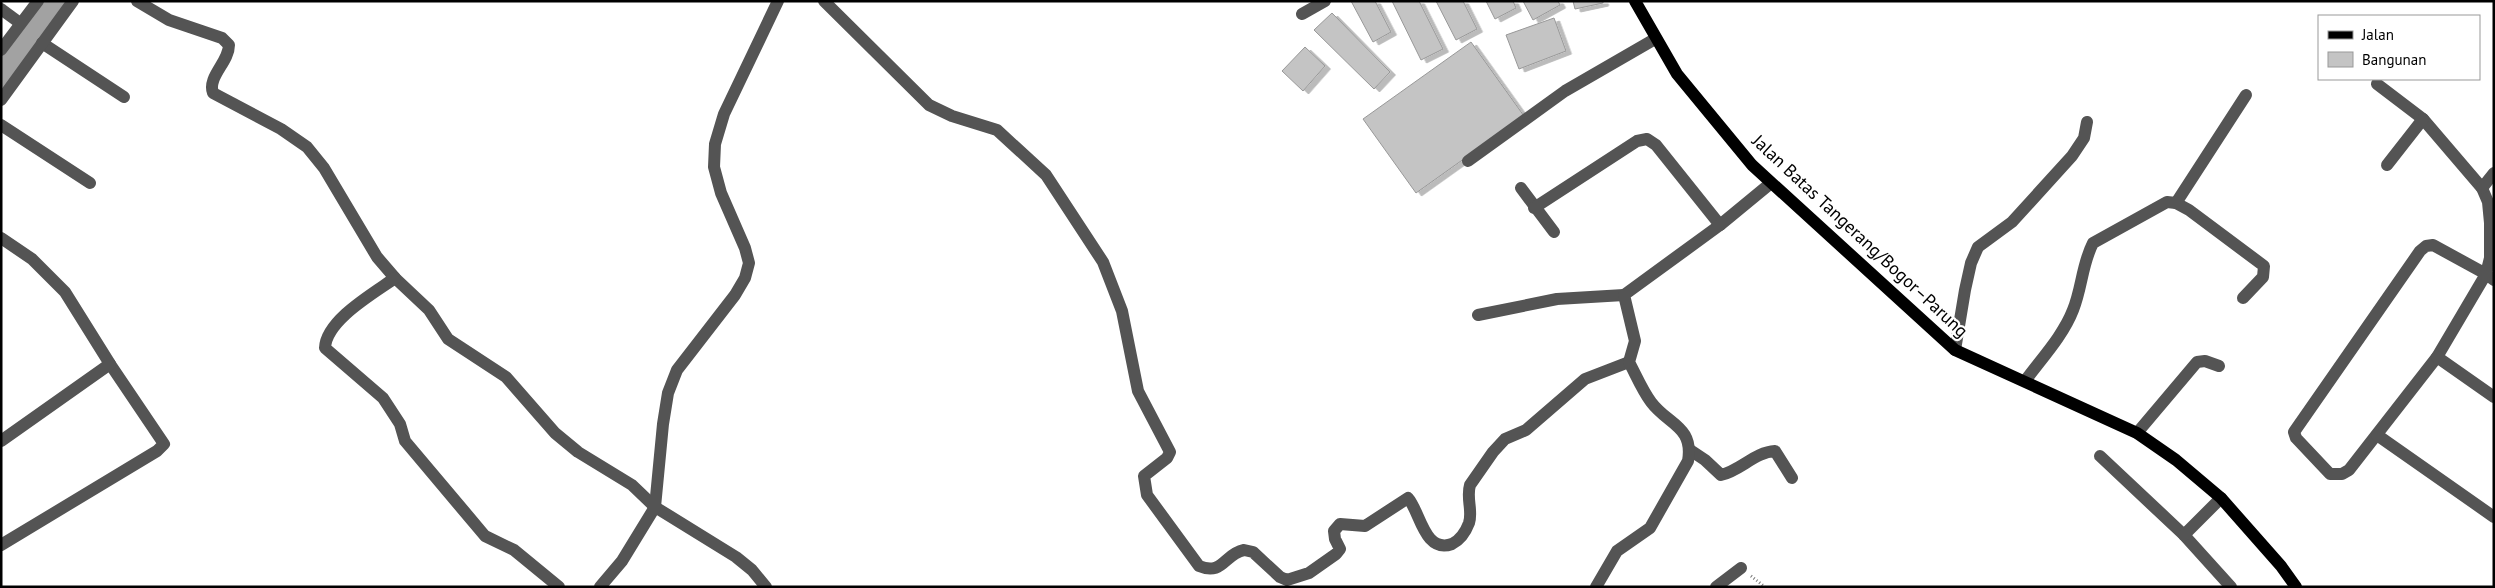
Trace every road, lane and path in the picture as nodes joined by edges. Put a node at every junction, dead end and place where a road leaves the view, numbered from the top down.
1 (38, 1) edge
2 (73, 1) edge
3 (137, 1) edge
4 (778, 1) edge
5 (824, 1) edge
6 (1325, 1) edge
7 (1635, 1) edge
8 (1, 9) edge
9 (1302, 14) dead end
10 (20, 23) junction
11 (1655, 39) junction
12 (42, 43) junction
13 (1, 50) edge
14 (2377, 84) dead end
15 (2246, 95) dead end
16 (124, 97) dead end
17 (1, 100) edge
18 (2423, 119) junction
19 (2087, 122) dead end
20 (1, 124) edge
21 (1468, 161) dead end
22 (2387, 165) dead end
23 (2494, 173) edge
24 (90, 183) dead end
25 (1770, 183) junction
26 (1521, 188) dead end
27 (2482, 188) junction
28 (2176, 203) junction
29 (1534, 208) junction
30 (1720, 225) junction
31 (1554, 232) dead end
32 (1, 238) edge
33 (2490, 277) edge
34 (395, 278) junction
35 (1624, 295) junction
36 (2243, 298) dead end
37 (1478, 315) dead end
38 (1954, 350) junction
39 (2437, 357) junction
40 (1629, 362) junction
41 (110, 364) junction
42 (2219, 366) dead end
43 (2025, 381) junction
44 (2494, 397) edge
45 (2137, 432) junction
46 (2377, 435) junction
47 (1, 441) edge
48 (1690, 450) junction
49 (2100, 456) dead end
50 (1792, 478) dead end
51 (2221, 498) junction
52 (656, 507) junction
53 (2494, 517) edge
54 (2184, 535) junction
55 (1, 545) edge
56 (1741, 568) dead end
57 (559, 587) edge
58 (600, 587) edge
59 (766, 587) edge
60 (1596, 587) edge
61 (1716, 587) edge
62 (2231, 587) edge
63 (2296, 587) edge

1 - 10 street
2 - 12 street
3 - 34 street
4 - 52 street
5 - 40 street
6 - 9 street
7 - 11 main road, Jalan Batas Tangerang/Bogor–Parung
8 - 10 street
10 - 13 street
11 - 21 street
11 - 25 main road, Jalan Batas Tangerang/Bogor–Parung
12 - 16 street
12 - 17 street
14 - 18 street
15 - 28 street
18 - 22 street
18 - 27 street
19 - 38 street
20 - 24 street
23 - 27 street
25 - 30 street
25 - 38 main road, Jalan Batas Tangerang/Bogor–Parung
26 - 29 street
27 - 33 street
28 - 36 street
28 - 43 street
29 - 30 street
29 - 31 street
30 - 35 street
32 - 41 street
33 - 39 street
33 - 46 street
34 - 52 street
34 - 57 street
35 - 37 street
35 - 40 street
38 - 43 main road, Jalan Batas Tangerang/Bogor–Parung
39 - 44 street
39 - 46 street
40 - 48 street
41 - 47 street
41 - 55 street
42 - 45 street
43 - 45 main road, Jalan Batas Tangerang/Bogor–Parung
45 - 51 main road, Jalan Batas Tangerang/Bogor–Parung
46 - 53 street
48 - 50 street
48 - 60 street
49 - 54 street
51 - 54 street
51 - 63 main road, Jalan Batas Tangerang/Bogor–Parung
52 - 58 street
52 - 59 street
54 - 62 street
56 - 61 street

